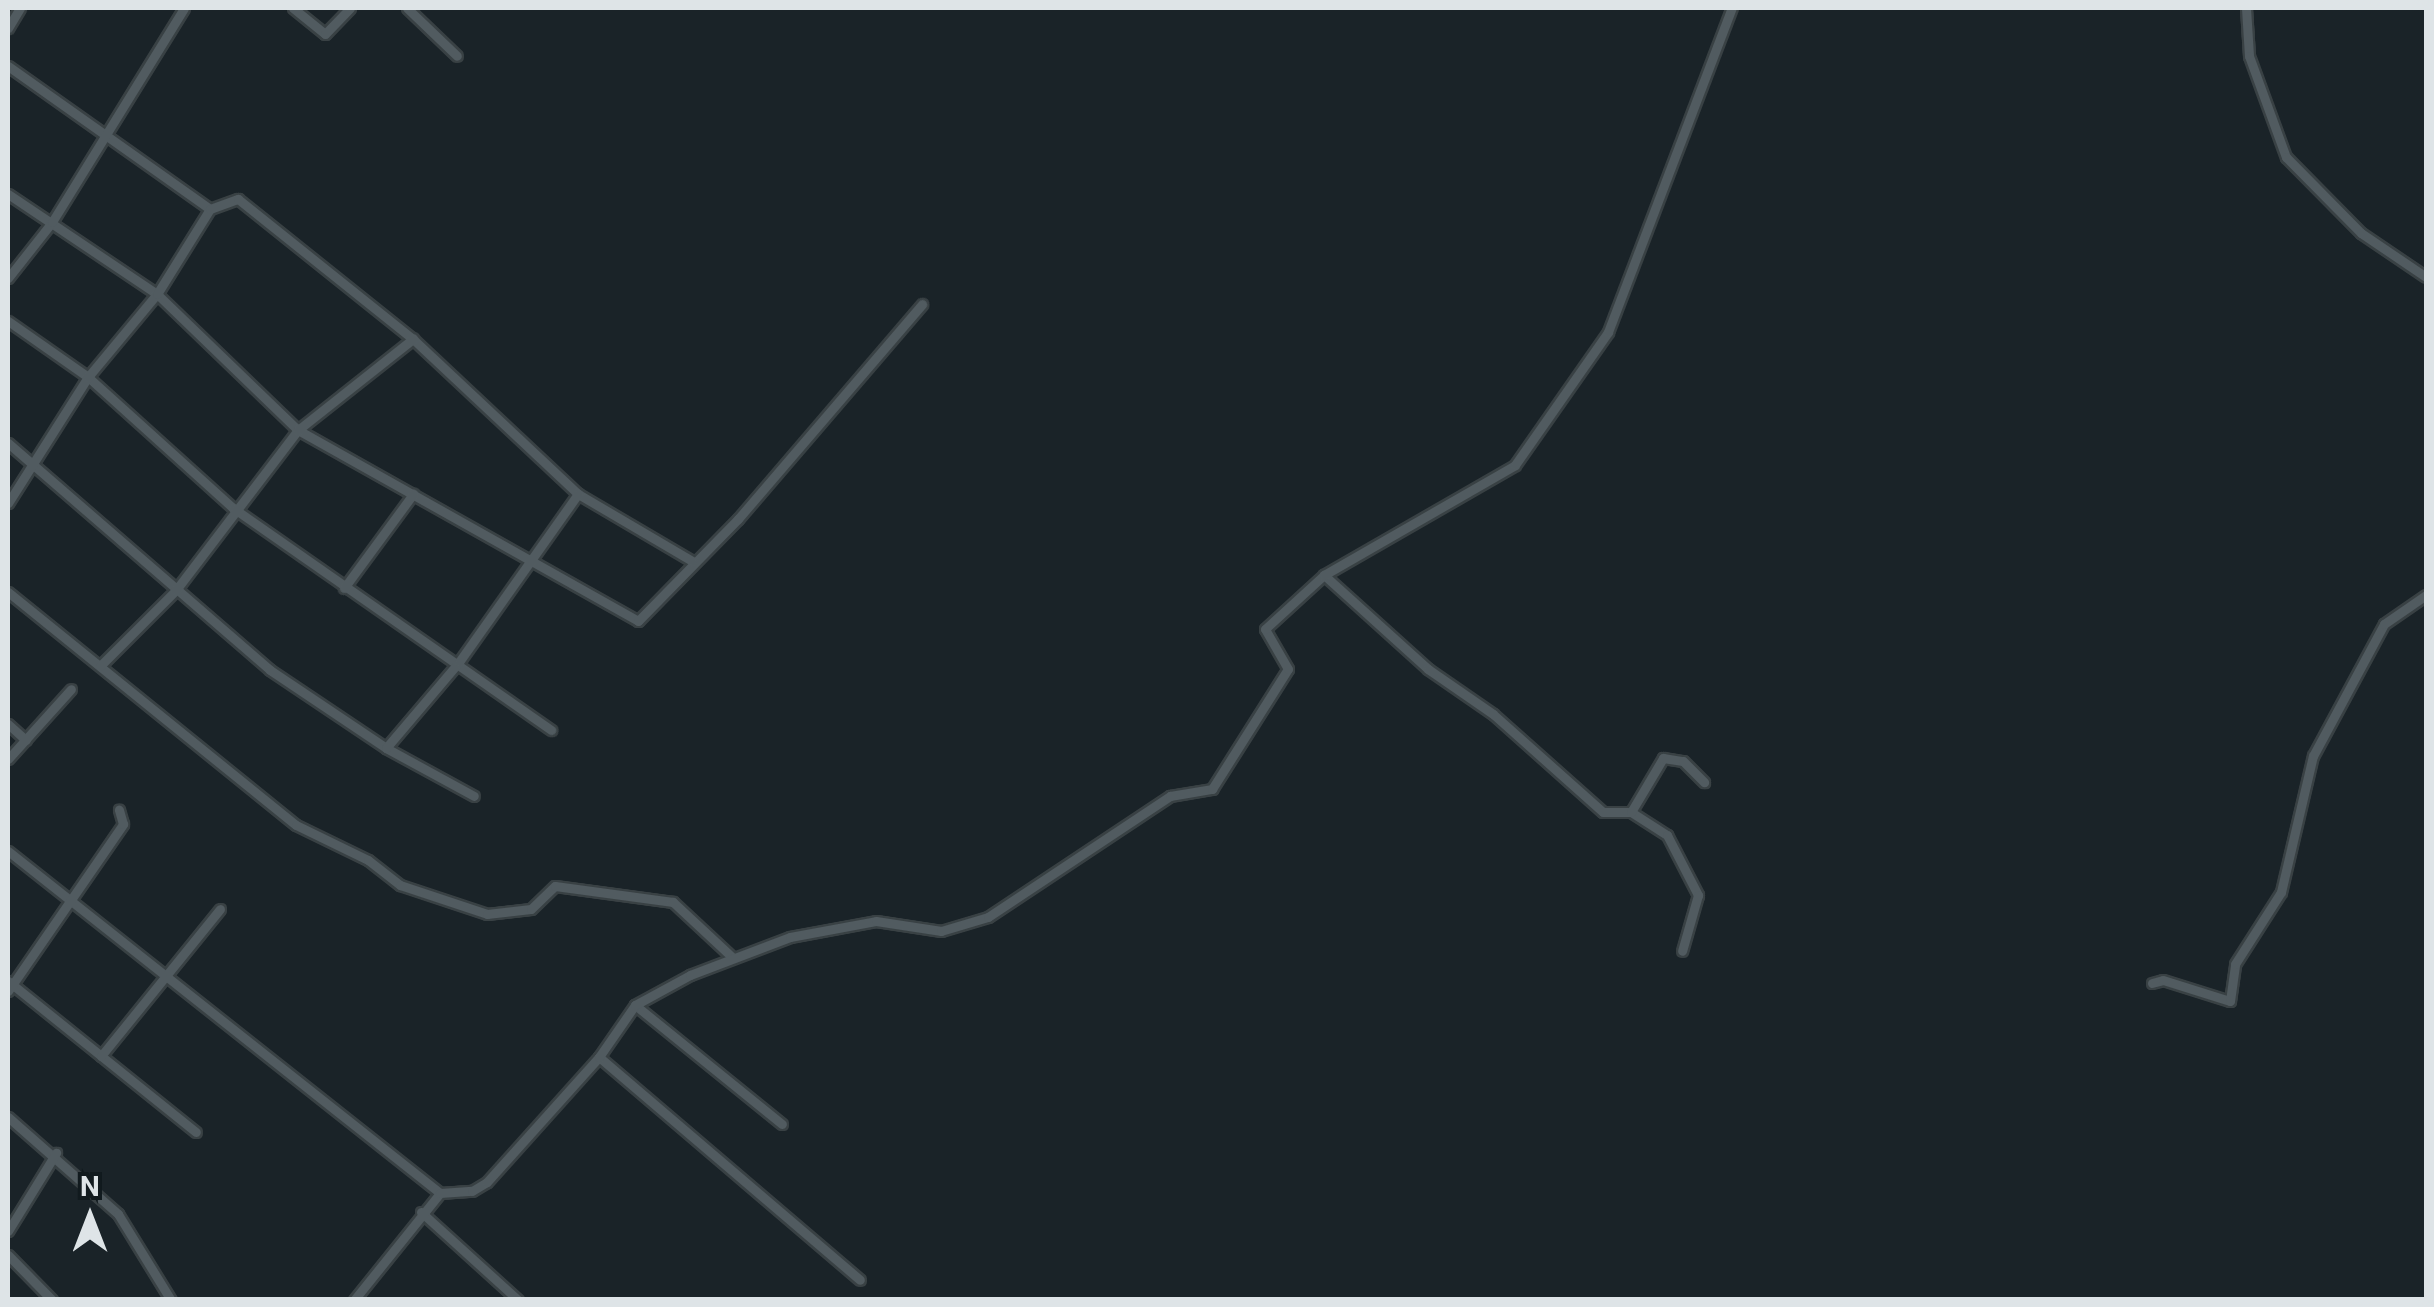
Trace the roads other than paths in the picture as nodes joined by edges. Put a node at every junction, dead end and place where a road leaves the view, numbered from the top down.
1 (20, 8) edge
2 (184, 8) edge
3 (294, 8) edge
4 (350, 8) edge
5 (408, 8) edge
6 (1732, 8) edge
7 (2246, 8) edge
8 (8, 28) edge
9 (458, 56) dead end
10 (8, 66) edge
11 (107, 133) junction
12 (8, 194) edge
13 (210, 209) junction
14 (52, 222) junction
15 (2426, 277) edge
16 (8, 278) edge
17 (157, 294) junction
18 (922, 304) dead end
19 (8, 321) edge
20 (414, 339) junction
21 (88, 376) junction
22 (298, 430) junction
23 (8, 442) edge
24 (37, 465) junction
25 (413, 494) junction
26 (578, 494) junction
27 (8, 503) edge
28 (233, 508) junction
29 (531, 557) junction
30 (692, 561) junction
31 (1324, 575) junction
32 (344, 588) junction
33 (176, 590) junction
34 (8, 592) edge
35 (2426, 595) edge
36 (459, 662) junction
37 (100, 666) junction
38 (71, 690) dead end
39 (8, 724) edge
40 (552, 730) dead end
41 (26, 740) junction
42 (386, 748) junction
43 (8, 758) edge
44 (1704, 782) dead end
45 (474, 796) dead end
46 (119, 810) dead end
47 (1631, 812) junction
48 (8, 851) edge
49 (72, 901) junction
50 (220, 909) dead end
51 (1682, 951) dead end
52 (732, 958) junction
53 (167, 976) junction
54 (2152, 983) dead end
55 (9, 986) edge
56 (635, 1005) junction
57 (101, 1056) junction
58 (598, 1056) junction
59 (8, 1116) edge
60 (782, 1124) dead end
61 (196, 1132) dead end
62 (56, 1154) junction
63 (440, 1192) junction
64 (420, 1212) junction
65 (8, 1231) edge
66 (8, 1255) edge
67 (860, 1280) dead end
68 (52, 1300) edge
69 (171, 1300) edge
70 (354, 1300) edge
71 (518, 1300) edge

1 - 8 street
2 - 11 street
3 - 4 street
5 - 9 street
6 - 31 street
7 - 15 street
10 - 11 street
11 - 13 street
11 - 14 street
12 - 14 street
13 - 17 street
13 - 20 street
14 - 16 street
14 - 17 street
17 - 21 street
17 - 22 street
18 - 30 street
19 - 21 street
20 - 22 street
20 - 26 street
21 - 24 street
21 - 28 street
22 - 25 street
22 - 28 street
23 - 24 street
24 - 27 street
24 - 33 street
25 - 29 street
25 - 32 street
26 - 29 street
26 - 30 street
28 - 32 street
28 - 33 street
29 - 30 street
29 - 36 street
31 - 47 street
31 - 52 street
32 - 36 street
33 - 37 street
33 - 42 street
34 - 37 street
35 - 54 street
36 - 40 street
36 - 42 street
37 - 52 street
38 - 41 street
39 - 41 street
41 - 43 street
42 - 45 street
44 - 47 street
46 - 49 street
47 - 51 street
48 - 49 street
49 - 53 street
49 - 55 street
50 - 53 street
52 - 56 street
53 - 57 street
53 - 63 street
55 - 57 street
56 - 58 street
56 - 60 street
57 - 61 street
58 - 63 street
58 - 67 street
59 - 62 street
62 - 65 street
62 - 69 street
63 - 64 street
64 - 70 street
64 - 71 street
66 - 68 street

